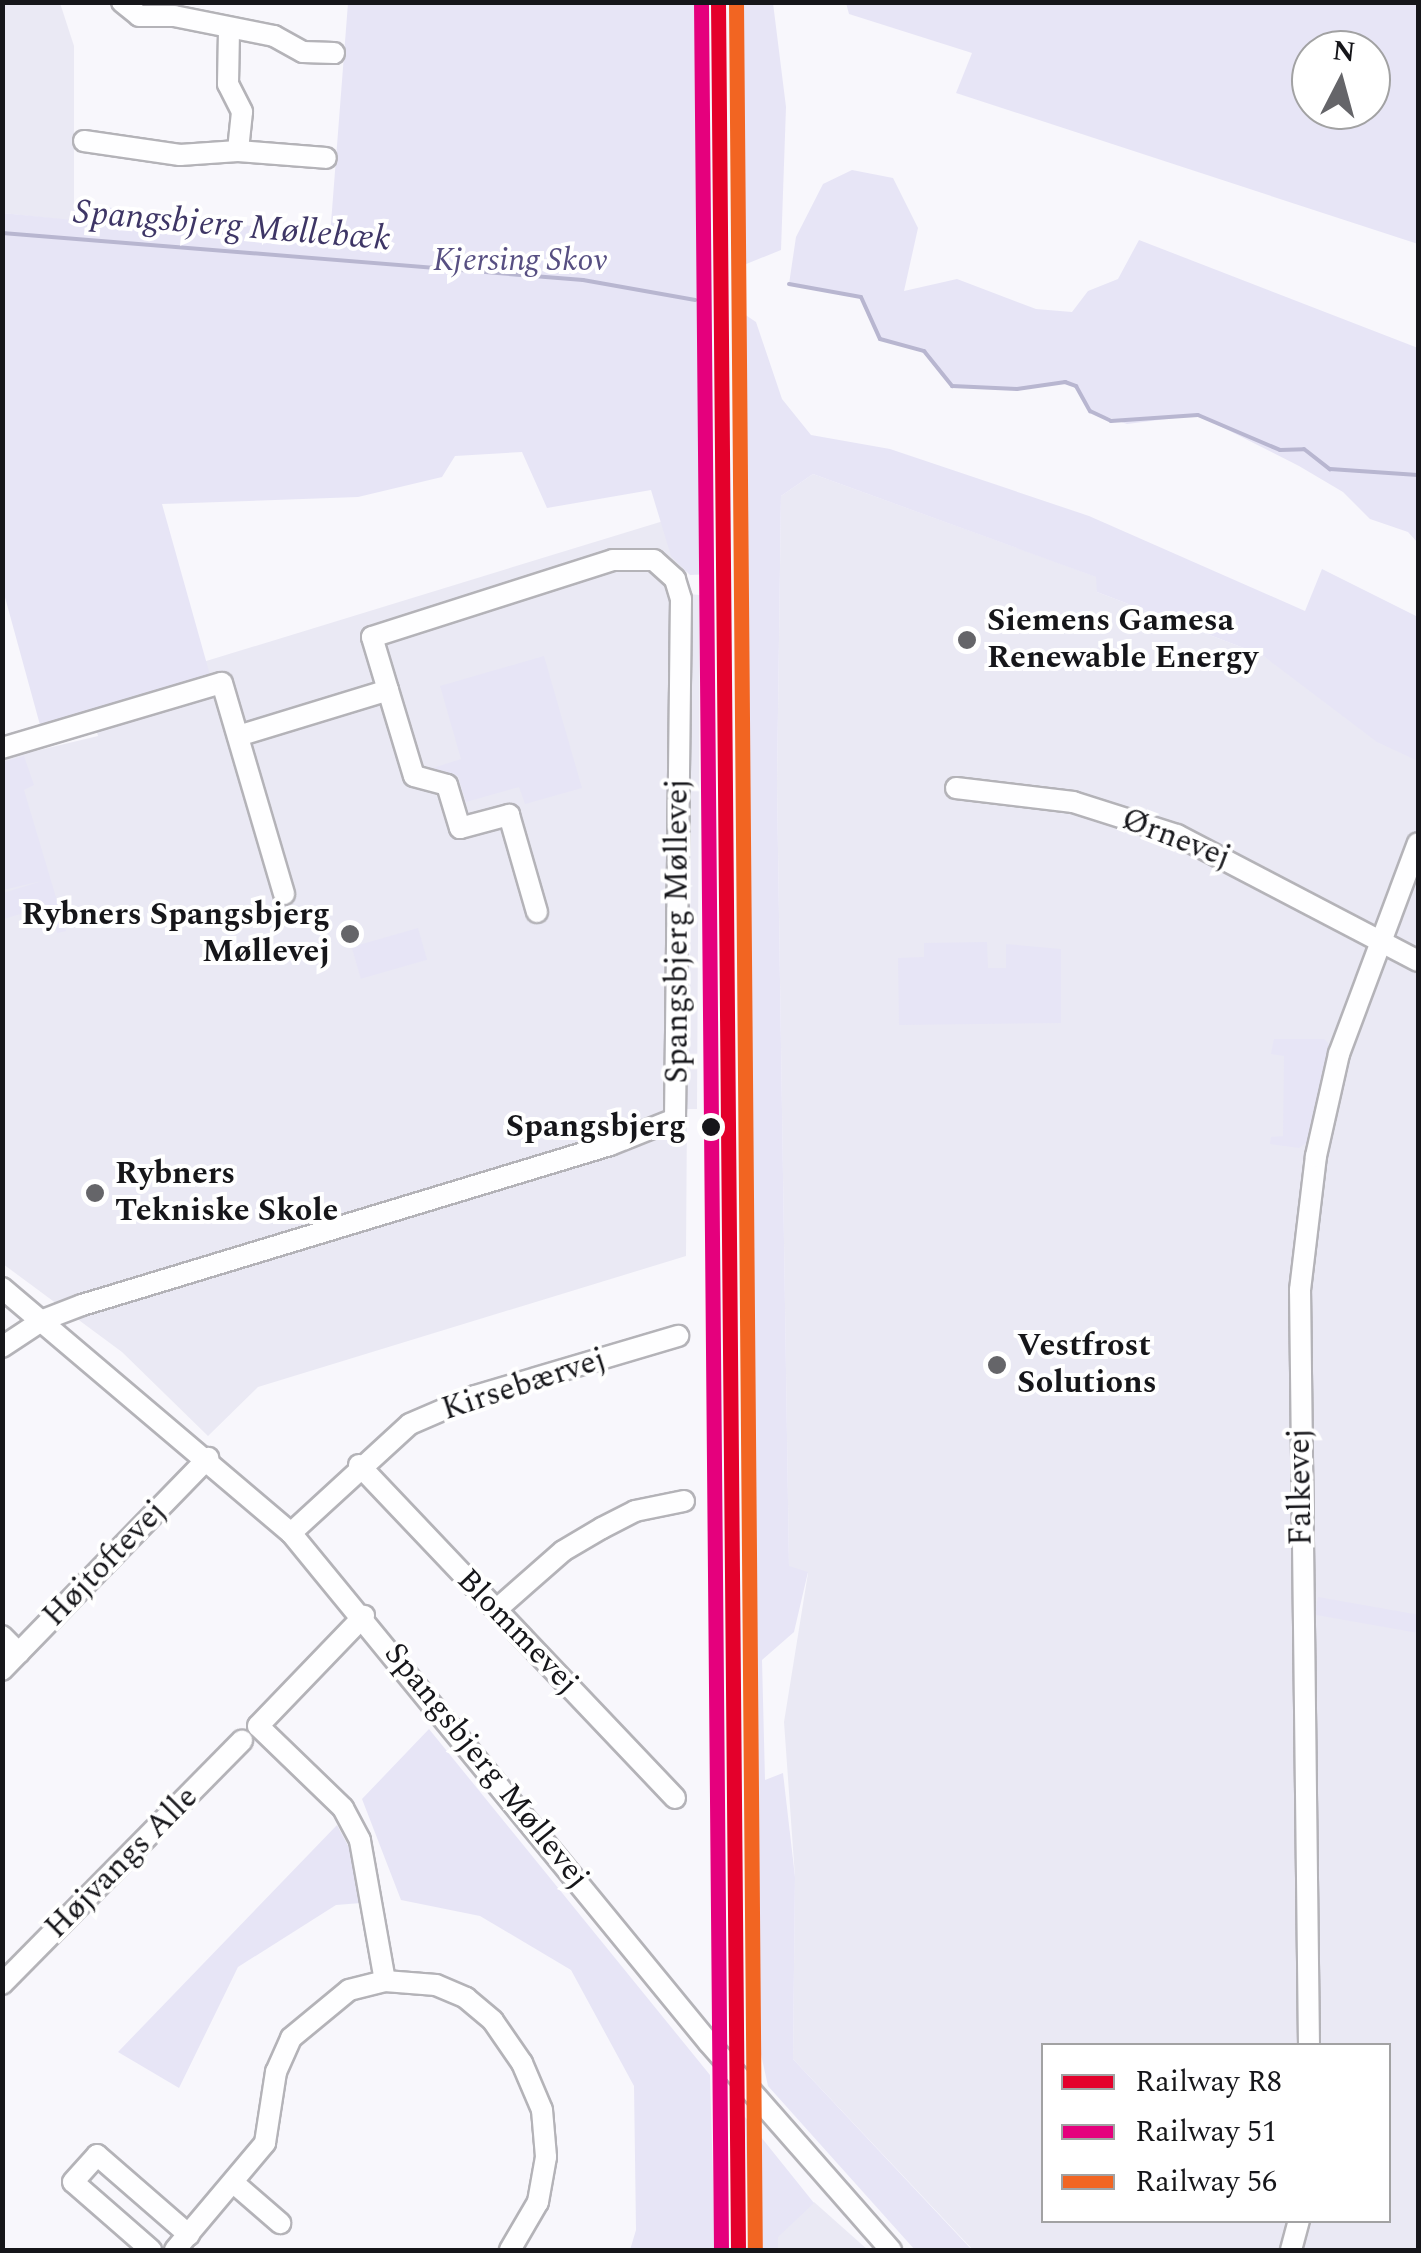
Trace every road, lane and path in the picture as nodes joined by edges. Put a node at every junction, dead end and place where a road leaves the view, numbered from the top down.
1 (122, 2) edge
2 (229, 31) junction
3 (334, 53) dead end
4 (84, 140) dead end
5 (238, 151) junction
6 (326, 158) dead end
7 (388, 690) junction
8 (238, 736) junction
9 (2, 748) edge
10 (956, 788) dead end
11 (1418, 843) edge
12 (284, 894) dead end
13 (536, 912) dead end
14 (1378, 938) junction
15 (1418, 961) edge
16 (2, 1288) edge
17 (43, 1320) junction
18 (678, 1336) dead end
19 (2, 1347) edge
20 (208, 1458) junction
21 (359, 1466) junction
22 (684, 1502) dead end
23 (291, 1533) junction
24 (496, 1610) junction
25 (364, 1616) junction
26 (2, 1636) edge
27 (20, 1653) junction
28 (2, 1670) edge
29 (242, 1742) dead end
30 (675, 1798) dead end
31 (385, 1981) junction
32 (2, 1984) edge
33 (1308, 2043) edge
34 (235, 2184) junction
35 (280, 2223) dead end
36 (1298, 2223) edge
37 (182, 2243) edge
38 (152, 2250) edge
39 (510, 2250) edge
40 (891, 2250) edge
41 (1292, 2250) edge

1 - 2 street
2 - 3 street
2 - 5 street
4 - 5 street
5 - 6 street
7 - 8 street
7 - 13 street, Spangsbjerg Møllevej
7 - 17 street, Spangsbjerg Møllevej
8 - 9 street
8 - 12 street
10 - 14 street, Ørnevej
11 - 14 street, Falkevej
14 - 15 street, Ørnevej
14 - 33 street, Falkevej
16 - 17 street, Spangsbjerg Møllevej
17 - 19 street
17 - 20 street, Spangsbjerg Møllevej
18 - 21 street, Kirsebærvej
20 - 23 street, Spangsbjerg Møllevej
20 - 27 street, Højtoftevej
21 - 23 street, Kirsebærvej
21 - 24 street, Blommevej
22 - 24 street
23 - 25 street, Spangsbjerg Møllevej
24 - 30 street, Blommevej
25 - 31 street
25 - 40 street, Spangsbjerg Møllevej
26 - 27 street
27 - 28 street, Højtoftevej
29 - 32 street, Højvangs Alle
31 - 34 street
31 - 39 street
34 - 35 street
34 - 37 street
36 - 41 street
37 - 38 street

